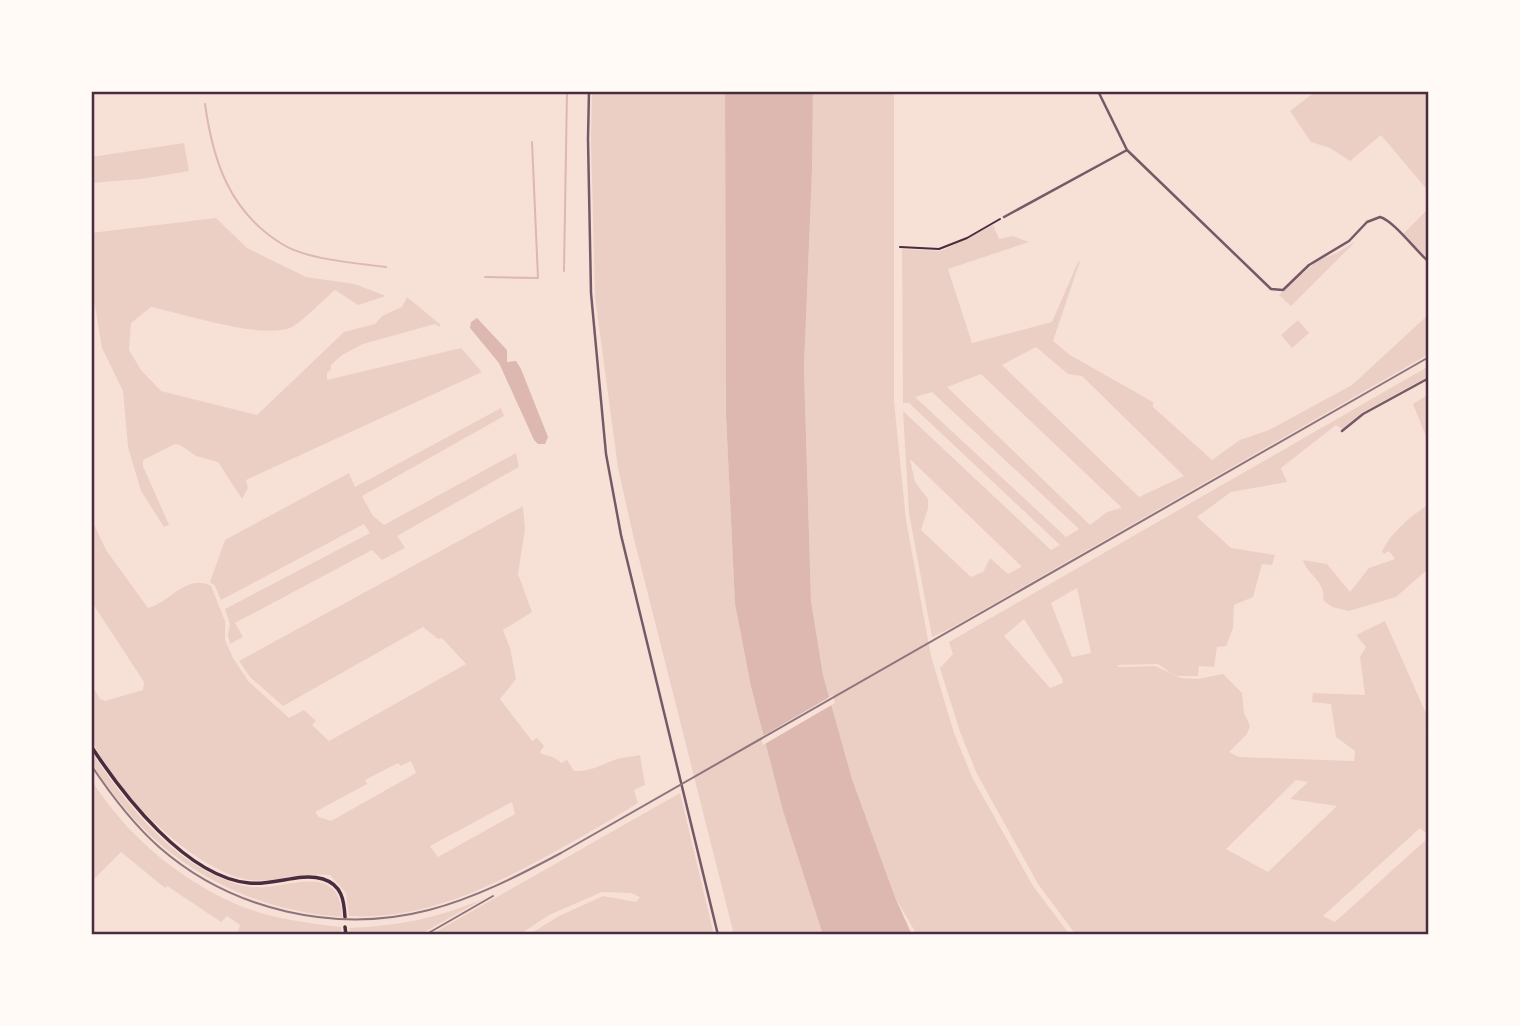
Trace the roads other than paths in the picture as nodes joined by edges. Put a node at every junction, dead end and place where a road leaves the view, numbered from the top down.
1 (589, 91) edge
2 (1098, 91) edge
3 (1127, 150) junction
4 (1004, 217) road end
5 (1429, 262) edge
6 (1429, 378) edge
7 (1342, 431) dead end
8 (91, 746) edge
9 (345, 917) dead end
10 (345, 927) dead end
11 (346, 935) edge
12 (718, 935) edge

1 - 12 street
2 - 3 street
3 - 4 street
3 - 5 street
6 - 7 street
8 - 9 main road
10 - 11 main road

